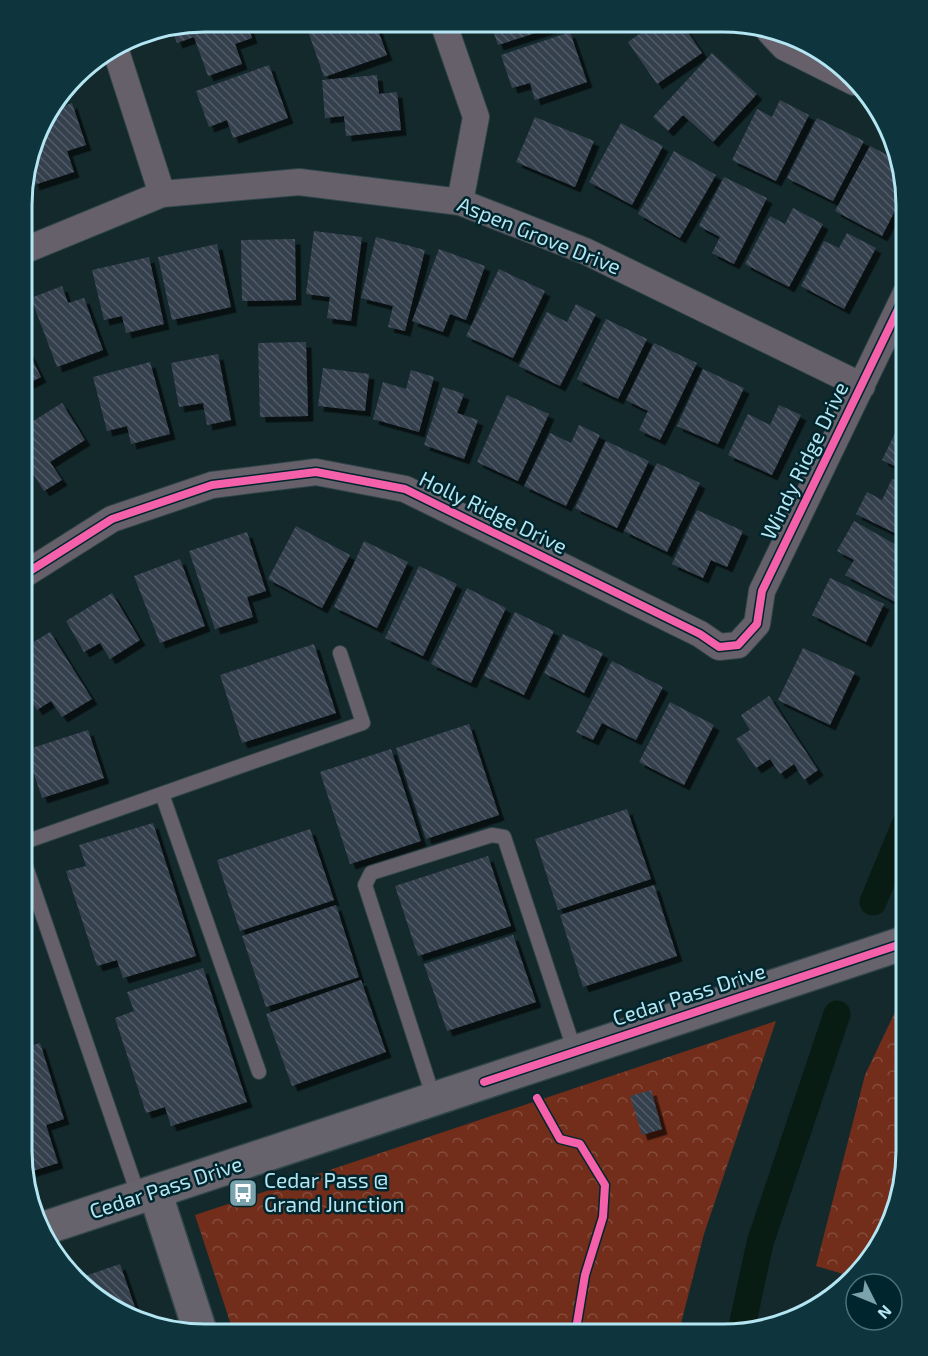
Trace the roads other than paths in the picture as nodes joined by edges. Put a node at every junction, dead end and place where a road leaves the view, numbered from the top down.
1 (446, 32) edge
2 (778, 41) edge
3 (117, 55) edge
4 (838, 74) edge
5 (162, 194) junction
6 (460, 202) junction
7 (31, 246) edge
8 (896, 314) edge
9 (862, 386) junction
10 (31, 570) edge
11 (738, 645) joint
12 (340, 653) dead end
13 (162, 794) junction
14 (31, 840) edge
15 (31, 879) edge
16 (896, 946) edge
17 (575, 1052) junction
18 (259, 1072) dead end
19 (434, 1099) junction
20 (147, 1194) junction
21 (49, 1227) edge
22 (197, 1324) edge

1 - 6 street
2 - 4 street
3 - 5 street
5 - 6 street, Aspen Grove Drive
5 - 7 street, Aspen Grove Drive
6 - 9 street, Aspen Grove Drive
8 - 9 street, Windy Ridge Drive
9 - 11 street, Windy Ridge Drive
10 - 11 street, Holly Ridge Drive
12 - 13 lane
13 - 14 lane
13 - 18 lane
15 - 20 lane
16 - 17 street, Cedar Pass Drive
17 - 19 street, Cedar Pass Drive
17 - 19 lane
19 - 20 street, Cedar Pass Drive
20 - 21 street, Cedar Pass Drive
20 - 22 street

